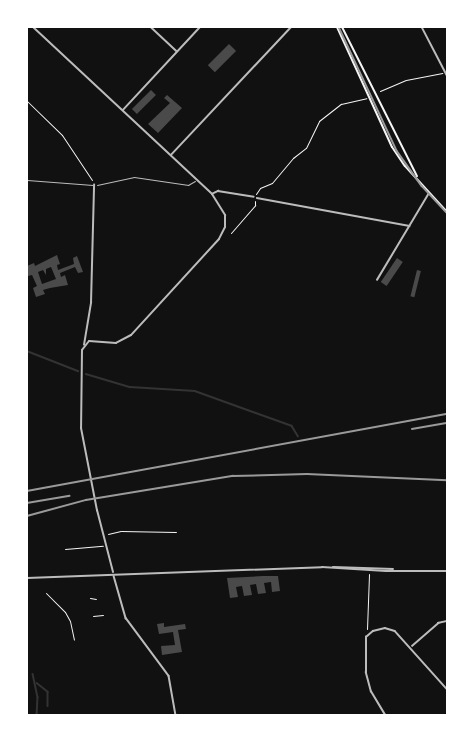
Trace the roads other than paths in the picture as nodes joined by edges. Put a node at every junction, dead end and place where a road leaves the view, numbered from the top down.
1 (33, 27) edge
2 (151, 27) edge
3 (200, 27) edge
4 (291, 27) edge
5 (343, 27) edge
6 (422, 27) edge
7 (338, 28) edge
8 (178, 51) junction
9 (447, 75) edge
10 (122, 111) junction
11 (171, 155) junction
12 (27, 180) edge
13 (196, 180) junction
14 (420, 182) junction
15 (94, 185) junction
16 (429, 193) junction
17 (212, 194) junction
18 (447, 212) edge
19 (409, 226) junction
20 (377, 280) dead end
21 (84, 346) junction
22 (447, 571) edge
23 (113, 572) junction
24 (27, 578) edge
25 (447, 621) edge
26 (411, 646) junction
27 (447, 689) edge
28 (176, 715) edge
29 (385, 715) edge

1 - 10 street
2 - 8 street
3 - 8 street
4 - 11 street
5 - 7 street
5 - 14 main road
6 - 9 street
7 - 14 main road
8 - 10 street
10 - 11 street
11 - 13 street
12 - 15 lane
13 - 15 lane
13 - 17 street
14 - 16 main road
15 - 21 street
16 - 18 main road
16 - 19 street
17 - 19 street
17 - 21 street
19 - 20 street
21 - 23 street
22 - 23 street
23 - 24 street
23 - 28 street
25 - 26 street
26 - 27 street
26 - 29 street

